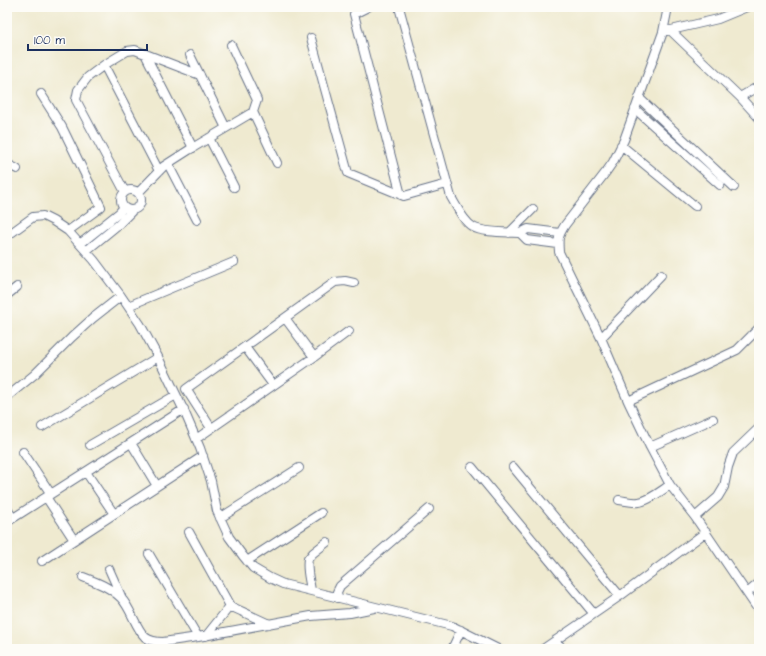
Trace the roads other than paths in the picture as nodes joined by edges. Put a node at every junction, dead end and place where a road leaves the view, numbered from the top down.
1 (368, 7) edge
2 (399, 7) edge
3 (668, 7) edge
4 (747, 7) edge
5 (666, 31) junction
6 (311, 38) dead end
7 (231, 45) dead end
8 (145, 54) junction
9 (190, 55) dead end
10 (104, 65) junction
11 (200, 74) junction
12 (759, 86) edge
13 (42, 94) dead end
14 (639, 98) junction
15 (740, 98) junction
16 (635, 109) junction
17 (254, 112) junction
18 (759, 118) edge
19 (226, 128) junction
20 (209, 138) junction
21 (621, 145) junction
22 (193, 148) junction
23 (277, 163) dead end
24 (7, 164) edge
25 (168, 164) junction
26 (18, 169) dead end
27 (159, 171) junction
28 (447, 184) junction
29 (720, 185) dead end
30 (234, 187) dead end
31 (734, 187) dead end
32 (125, 192) junction
33 (138, 193) junction
34 (401, 195) junction
35 (695, 206) dead end
36 (124, 207) junction
37 (533, 209) dead end
38 (133, 210) junction
39 (197, 220) dead end
40 (68, 231) junction
41 (509, 232) junction
42 (560, 233) junction
43 (520, 234) junction
44 (7, 236) edge
45 (80, 244) junction
46 (558, 244) junction
47 (86, 251) junction
48 (234, 262) dead end
49 (661, 275) dead end
50 (354, 283) dead end
51 (17, 287) dead end
52 (7, 295) edge
53 (121, 296) junction
54 (128, 306) junction
55 (285, 318) junction
56 (759, 328) edge
57 (349, 331) dead end
58 (601, 338) junction
59 (245, 347) junction
60 (158, 357) junction
61 (314, 357) junction
62 (273, 385) junction
63 (176, 394) junction
64 (7, 397) edge
65 (628, 401) junction
66 (184, 410) junction
67 (713, 419) dead end
68 (42, 427) dead end
69 (211, 428) junction
70 (759, 428) edge
71 (196, 439) junction
72 (131, 443) junction
73 (90, 445) dead end
74 (650, 447) junction
75 (24, 452) dead end
76 (203, 456) junction
77 (472, 467) dead end
78 (513, 467) dead end
79 (299, 468) dead end
80 (86, 472) junction
81 (670, 485) junction
82 (157, 486) junction
83 (48, 495) junction
84 (619, 500) dead end
85 (7, 509) edge
86 (429, 509) dead end
87 (321, 513) dead end
88 (114, 514) junction
89 (695, 517) junction
90 (220, 518) junction
91 (10, 520) edge
92 (190, 532) dead end
93 (706, 532) junction
94 (74, 540) junction
95 (327, 542) dead end
96 (150, 554) dead end
97 (42, 561) dead end
98 (247, 561) junction
99 (109, 568) dead end
100 (83, 577) dead end
101 (759, 583) edge
102 (311, 591) junction
103 (746, 592) junction
104 (620, 596) junction
105 (338, 598) junction
106 (124, 602) junction
107 (230, 606) junction
108 (376, 607) junction
109 (759, 611) edge
110 (594, 614) junction
111 (269, 624) junction
112 (461, 630) junction
113 (202, 636) junction
114 (556, 640) junction
115 (452, 649) edge
116 (498, 649) edge
117 (543, 649) edge
118 (562, 649) edge

1 - 34 street
2 - 28 street
3 - 5 street
4 - 5 street
5 - 14 street
5 - 15 street
6 - 34 street
7 - 17 street
8 - 10 street
8 - 11 street
8 - 22 street
9 - 11 street
10 - 27 street
10 - 32 street
11 - 19 street
12 - 15 street
13 - 40 street
14 - 16 street
14 - 31 street
15 - 18 street
16 - 21 street
16 - 29 street
17 - 19 street
17 - 23 street
19 - 20 street
20 - 22 street
20 - 30 street
21 - 35 street
21 - 42 street
22 - 25 street
24 - 26 street
25 - 27 street
25 - 39 street
27 - 33 street
28 - 34 street
28 - 41 street
32 - 33 street
32 - 36 street
33 - 38 street
36 - 38 street
36 - 45 street
37 - 41 street
38 - 47 street
40 - 44 street
40 - 45 street
41 - 43 street
42 - 43 street
42 - 46 street
43 - 46 street
45 - 47 street
46 - 58 street
47 - 53 street
48 - 54 street
49 - 58 street
50 - 55 street
51 - 52 street
53 - 54 street
53 - 64 street
54 - 60 street
55 - 59 street
55 - 61 street
56 - 65 street
57 - 61 street
58 - 65 street
59 - 62 street
59 - 69 street
60 - 63 street
60 - 68 street
61 - 62 street
62 - 69 street
63 - 66 street
63 - 73 street
65 - 74 street
66 - 71 street
66 - 72 street
67 - 74 street
69 - 71 street
70 - 89 street
71 - 76 street
72 - 80 street
72 - 82 street
74 - 81 street
75 - 83 street
76 - 82 street
76 - 90 street
77 - 110 street
78 - 104 street
79 - 90 street
80 - 83 street
80 - 88 street
81 - 84 street
81 - 89 street
82 - 88 street
83 - 91 street
83 - 94 street
85 - 91 street
86 - 105 street
87 - 98 street
88 - 94 street
89 - 93 street
90 - 98 street
92 - 107 street
93 - 103 street
93 - 104 street
94 - 97 street
95 - 102 street
96 - 113 street
98 - 102 street
99 - 106 street
100 - 106 street
101 - 103 street
102 - 105 street
103 - 109 street
104 - 110 street
105 - 108 street
106 - 113 street
107 - 111 street
107 - 113 street
108 - 111 street
108 - 112 street
110 - 114 street
111 - 113 street
112 - 115 street
112 - 116 street
114 - 117 street
114 - 118 street

